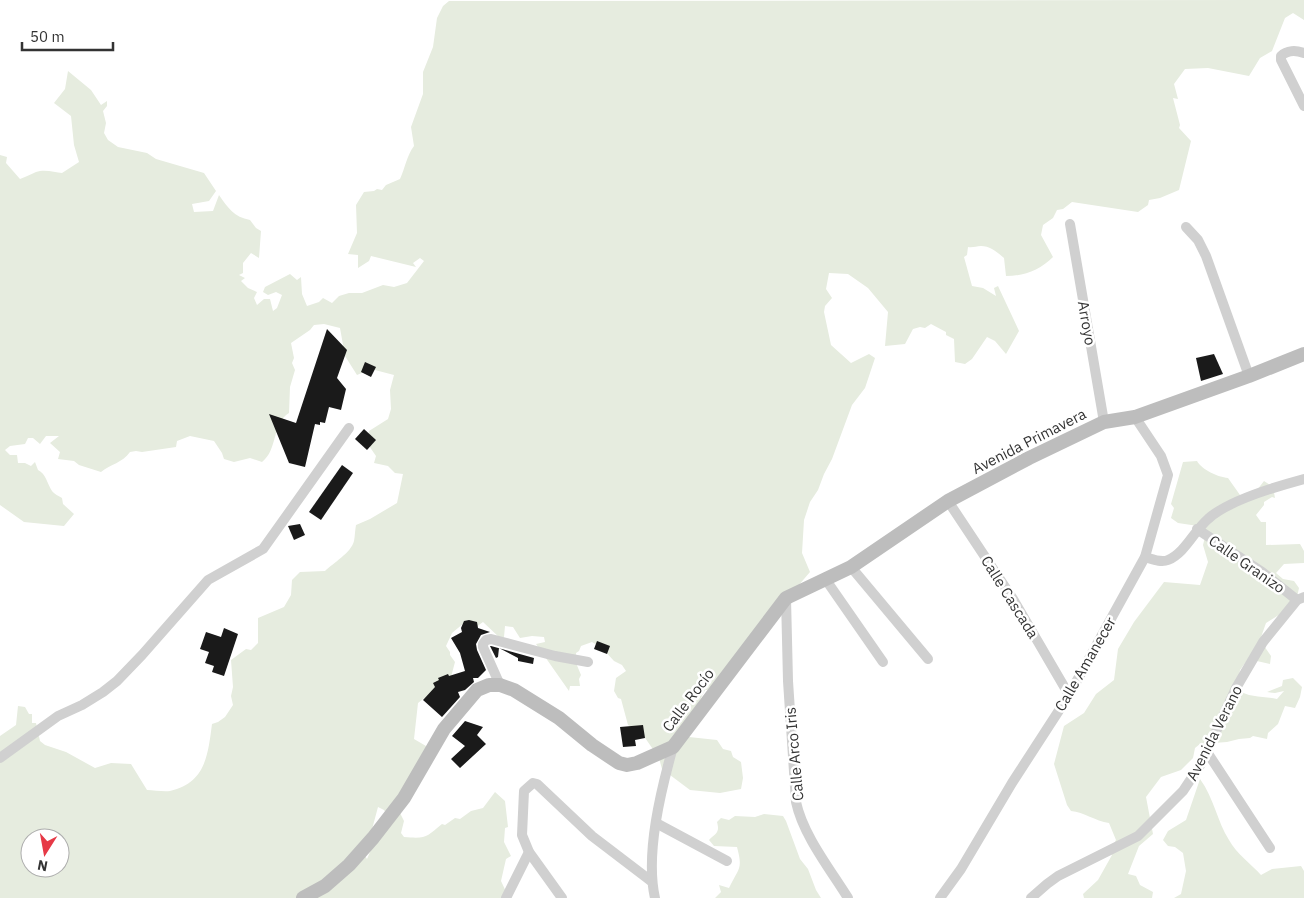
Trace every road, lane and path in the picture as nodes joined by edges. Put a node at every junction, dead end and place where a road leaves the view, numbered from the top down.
1 (1304, 53) edge
2 (1304, 106) edge
3 (1070, 224) dead end
4 (1186, 227) dead end
5 (1304, 354) edge
6 (1249, 376) junction
7 (1135, 417) junction
8 (1104, 422) junction
9 (349, 428) dead end
10 (1304, 479) edge
11 (948, 501) junction
12 (1197, 529) junction
13 (1145, 557) junction
14 (851, 567) junction
15 (826, 580) junction
16 (786, 598) junction
17 (1300, 599) edge
18 (928, 659) dead end
19 (588, 662) dead end
20 (883, 662) dead end
21 (500, 685) junction
22 (1069, 695) junction
23 (673, 747) junction
24 (1207, 752) junction
25 (0, 758) edge
26 (656, 823) junction
27 (1270, 848) dead end
28 (528, 852) junction
29 (727, 861) dead end
30 (651, 881) junction
31 (303, 898) edge
32 (506, 898) edge
33 (562, 898) edge
34 (655, 898) edge
35 (848, 898) edge
36 (940, 898) edge
37 (1031, 898) edge

1 - 2 street
3 - 8 street, Arroyo
4 - 6 street
5 - 6 street, Avenida Primavera
6 - 7 street, Avenida Primavera
7 - 8 street, Avenida Primavera
7 - 13 street, Calle Amanecer
8 - 11 street, Avenida Primavera
9 - 25 street
10 - 12 street
11 - 14 street, Avenida Primavera
11 - 22 street, Calle Cascada
12 - 13 street
12 - 17 street, Calle Granizo
13 - 22 street, Calle Amanecer
14 - 15 street, Avenida Primavera
14 - 18 street
15 - 16 street, Avenida Primavera
15 - 20 street
16 - 23 street, Calle Rocío
16 - 35 street, Calle Arco Iris
17 - 24 street, Avenida Verano
19 - 21 street
21 - 23 street
21 - 31 street
22 - 36 street, Calle Amanecer
23 - 26 street, Calle Rocío
24 - 27 street
24 - 37 street, Avenida Verano
26 - 29 street
26 - 30 street, Calle Rocío
28 - 30 street
28 - 32 street
28 - 33 street
30 - 34 street, Calle Rocío

